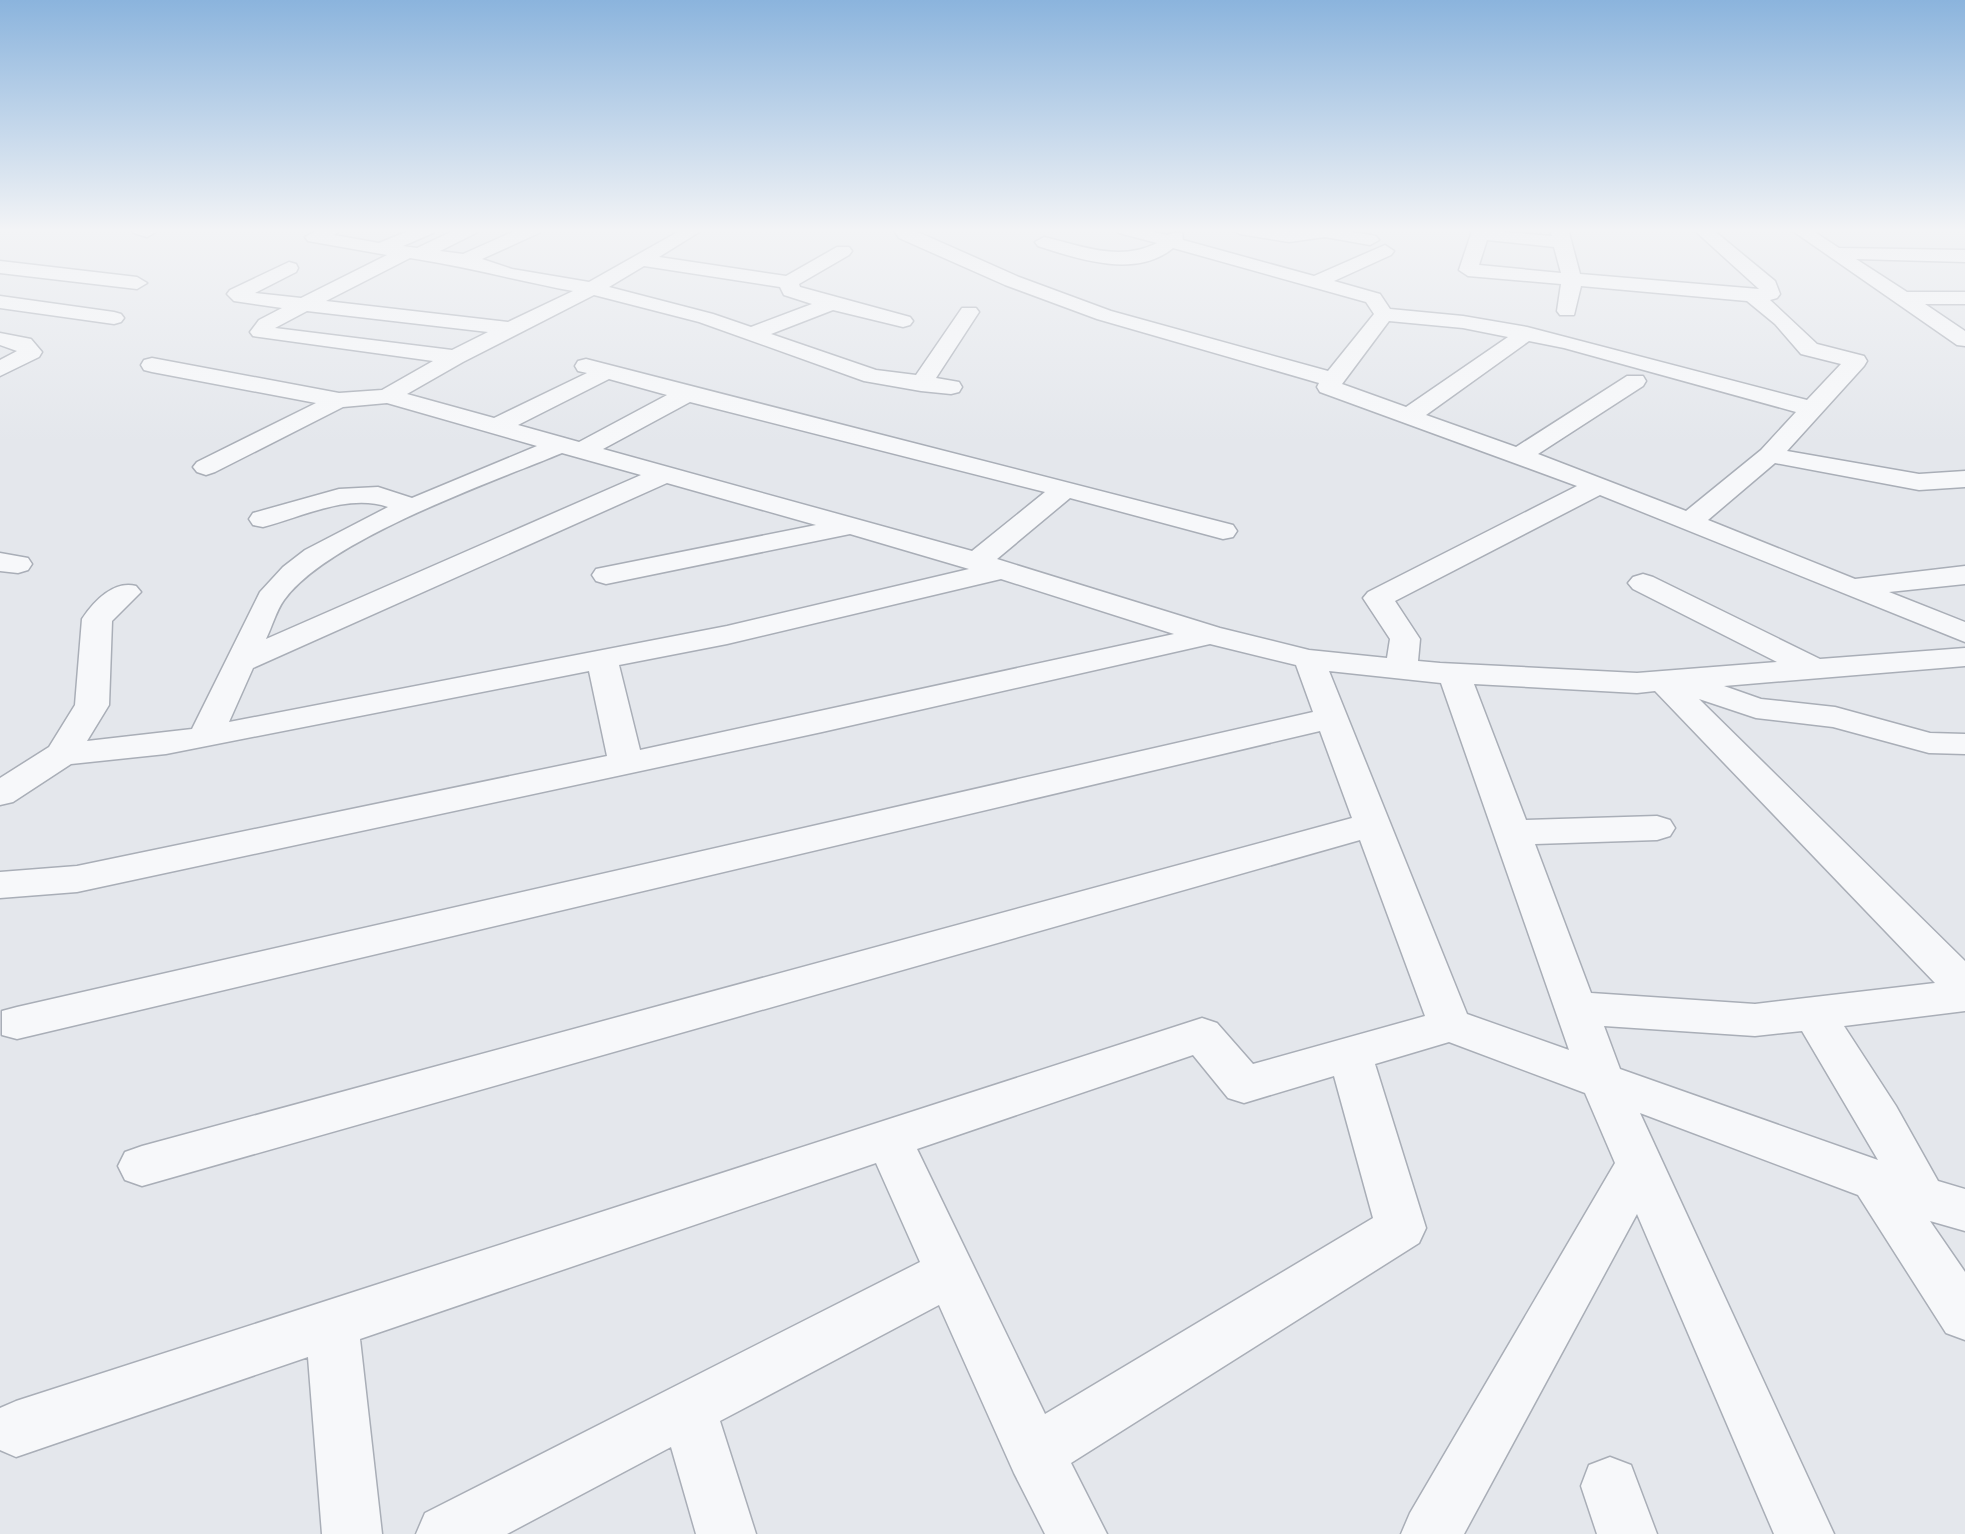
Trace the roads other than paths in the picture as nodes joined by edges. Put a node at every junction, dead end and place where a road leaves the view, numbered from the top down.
1 (274, 301) edge
2 (315, 301) edge
3 (566, 301) edge
4 (639, 301) edge
5 (696, 301) edge
6 (821, 301) edge
7 (1065, 301) edge
8 (1375, 301) edge
9 (1569, 301) edge
10 (1759, 301) edge
11 (1909, 301) edge
12 (0, 302) edge
13 (832, 304) junction
14 (304, 306) junction
15 (679, 311) junction
16 (1567, 311) dead end
17 (969, 312) dead end
18 (1384, 314) junction
19 (114, 318) dead end
20 (903, 321) dead end
21 (511, 329) junction
22 (751, 334) junction
23 (0, 339) edge
24 (1518, 339) junction
25 (1965, 340) edge
26 (454, 357) junction
27 (152, 365) dead end
28 (0, 369) edge
29 (1334, 380) junction
30 (1635, 381) junction
31 (921, 384) junction
32 (951, 387) dead end
33 (1672, 393) dead end
34 (687, 394) junction
35 (388, 396) junction
36 (339, 400) junction
37 (1812, 409) junction
38 (1409, 416) junction
39 (498, 426) junction
40 (572, 447) junction
41 (1770, 455) junction
42 (1519, 456) junction
43 (206, 467) dead end
44 (666, 474) junction
45 (1965, 479) edge
46 (1600, 485) junction
47 (1065, 489) junction
48 (413, 507) junction
49 (263, 519) dead end
50 (1689, 522) junction
51 (853, 526) junction
52 (1223, 531) dead end
53 (991, 565) junction
54 (606, 575) dead end
55 (1965, 575) edge
56 (1643, 583) dead end
57 (1853, 587) junction
58 (126, 592) dead end
59 (1965, 633) edge
60 (1210, 635) junction
61 (1965, 657) edge
62 (602, 659) junction
63 (1309, 659) junction
64 (240, 662) junction
65 (1401, 669) junction
66 (1817, 670) junction
67 (1454, 673) junction
68 (1670, 680) junction
69 (1331, 718) junction
70 (205, 736) junction
71 (1959, 749) edge
72 (62, 754) junction
73 (626, 763) junction
74 (0, 794) edge
75 (1373, 824) junction
76 (1657, 828) dead end
77 (1512, 833) junction
78 (0, 885) edge
79 (1965, 987) edge
80 (1965, 995) edge
81 (1576, 1008) junction
82 (1813, 1013) junction
83 (16, 1023) dead end
84 (1450, 1025) junction
85 (1350, 1054) junction
86 (1602, 1080) junction
87 (888, 1139) junction
88 (1639, 1164) junction
89 (142, 1166) dead end
90 (1875, 1180) junction
91 (1921, 1197) junction
92 (1965, 1210) edge
93 (950, 1273) junction
94 (1965, 1316) edge
95 (332, 1324) junction
96 (688, 1408) junction
97 (16, 1429) dead end
98 (1034, 1453) junction
99 (352, 1534) edge
100 (446, 1534) edge
101 (726, 1534) edge
102 (1077, 1534) edge
103 (1431, 1534) edge
104 (1804, 1534) edge

1 - 14 street
2 - 14 street
3 - 21 street
4 - 15 street
5 - 15 street
6 - 13 street
7 - 29 street
8 - 18 street
9 - 16 street
10 - 37 street
11 - 25 street
12 - 19 street
13 - 20 street
13 - 22 street
14 - 21 street
14 - 26 street
15 - 22 street
17 - 31 street
18 - 24 street
18 - 29 street
21 - 26 street
22 - 31 street
23 - 28 street
24 - 30 street
24 - 37 street
24 - 38 street
26 - 35 street
27 - 36 street
29 - 38 street
30 - 33 street
30 - 42 street
31 - 32 street
34 - 39 street
34 - 40 street
34 - 47 street
35 - 36 street
35 - 39 street
36 - 43 street
37 - 41 street
38 - 42 street
39 - 40 street
40 - 44 street
40 - 48 street
41 - 45 street
41 - 50 street
42 - 46 street
44 - 51 street
44 - 64 street
46 - 50 street
46 - 65 street
47 - 52 street
47 - 53 street
48 - 49 street
48 - 64 street
50 - 57 street
51 - 53 street
51 - 54 street
53 - 60 street
53 - 62 street
55 - 57 street
56 - 66 street
57 - 59 street
58 - 72 street
60 - 63 street
60 - 73 street
61 - 66 street
62 - 70 street
62 - 73 street
63 - 65 street
63 - 69 street
64 - 70 street
65 - 67 street
66 - 68 street
67 - 68 street
67 - 77 street
68 - 71 street
68 - 79 street
69 - 75 street
69 - 83 street
70 - 72 street
72 - 74 street
73 - 78 street
75 - 84 street
75 - 89 street
76 - 77 street
77 - 81 street
80 - 82 street
81 - 82 street
81 - 86 street
82 - 91 street
84 - 85 street
84 - 86 street
85 - 87 street
85 - 98 street
86 - 88 street
86 - 90 street
87 - 93 street
87 - 95 street
88 - 103 street
88 - 104 street
90 - 91 street
90 - 94 street
91 - 92 street
93 - 96 street
93 - 98 street
95 - 97 street
95 - 99 street
96 - 100 street
96 - 101 street
98 - 102 street

